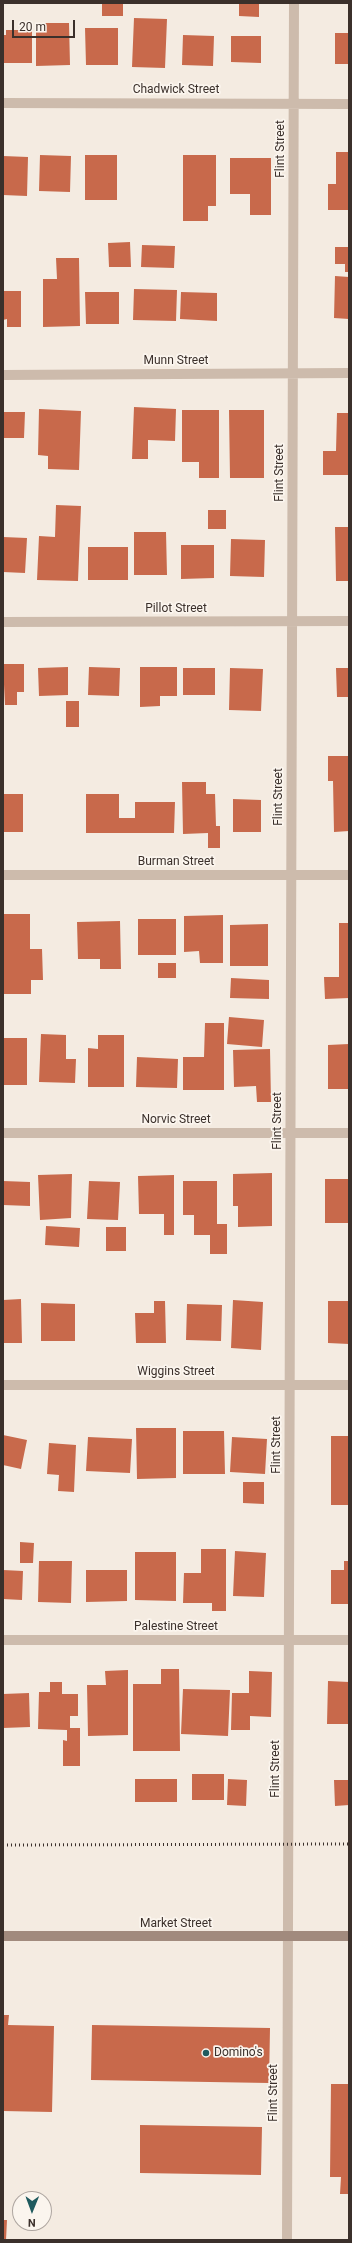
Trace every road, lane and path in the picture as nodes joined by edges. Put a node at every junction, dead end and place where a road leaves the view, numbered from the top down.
1 (294, 3) edge
2 (3, 103) edge
3 (294, 104) junction
4 (349, 104) edge
5 (349, 373) edge
6 (293, 374) junction
7 (3, 375) edge
8 (349, 621) edge
9 (3, 622) edge
10 (292, 622) junction
11 (3, 875) edge
12 (291, 875) junction
13 (349, 875) edge
14 (349, 1132) edge
15 (3, 1133) edge
16 (291, 1133) junction
17 (3, 1385) edge
18 (290, 1385) junction
19 (349, 1385) edge
20 (3, 1640) edge
21 (289, 1640) junction
22 (349, 1640) edge
23 (3, 1936) edge
24 (349, 1936) edge
25 (288, 1937) junction
26 (287, 2240) edge

1 - 3 street, Flint Street
2 - 3 street, Chadwick Street
3 - 4 street, Chadwick Street
3 - 6 street, Flint Street
5 - 6 street, Munn Street
6 - 7 street, Munn Street
6 - 10 street, Flint Street
8 - 10 street, Pillot Street
9 - 10 street, Pillot Street
10 - 12 street, Flint Street
11 - 12 street, Burman Street
12 - 13 street, Burman Street
12 - 16 street, Flint Street
14 - 16 street, Norvic Street
15 - 16 street, Norvic Street
16 - 18 street, Flint Street
17 - 18 street, Wiggins Street
18 - 19 street, Wiggins Street
18 - 21 street, Flint Street
20 - 21 street, Palestine Street
21 - 22 street, Palestine Street
21 - 25 street, Flint Street
23 - 25 main road, Market Street
24 - 25 main road, Market Street
25 - 26 street, Flint Street

